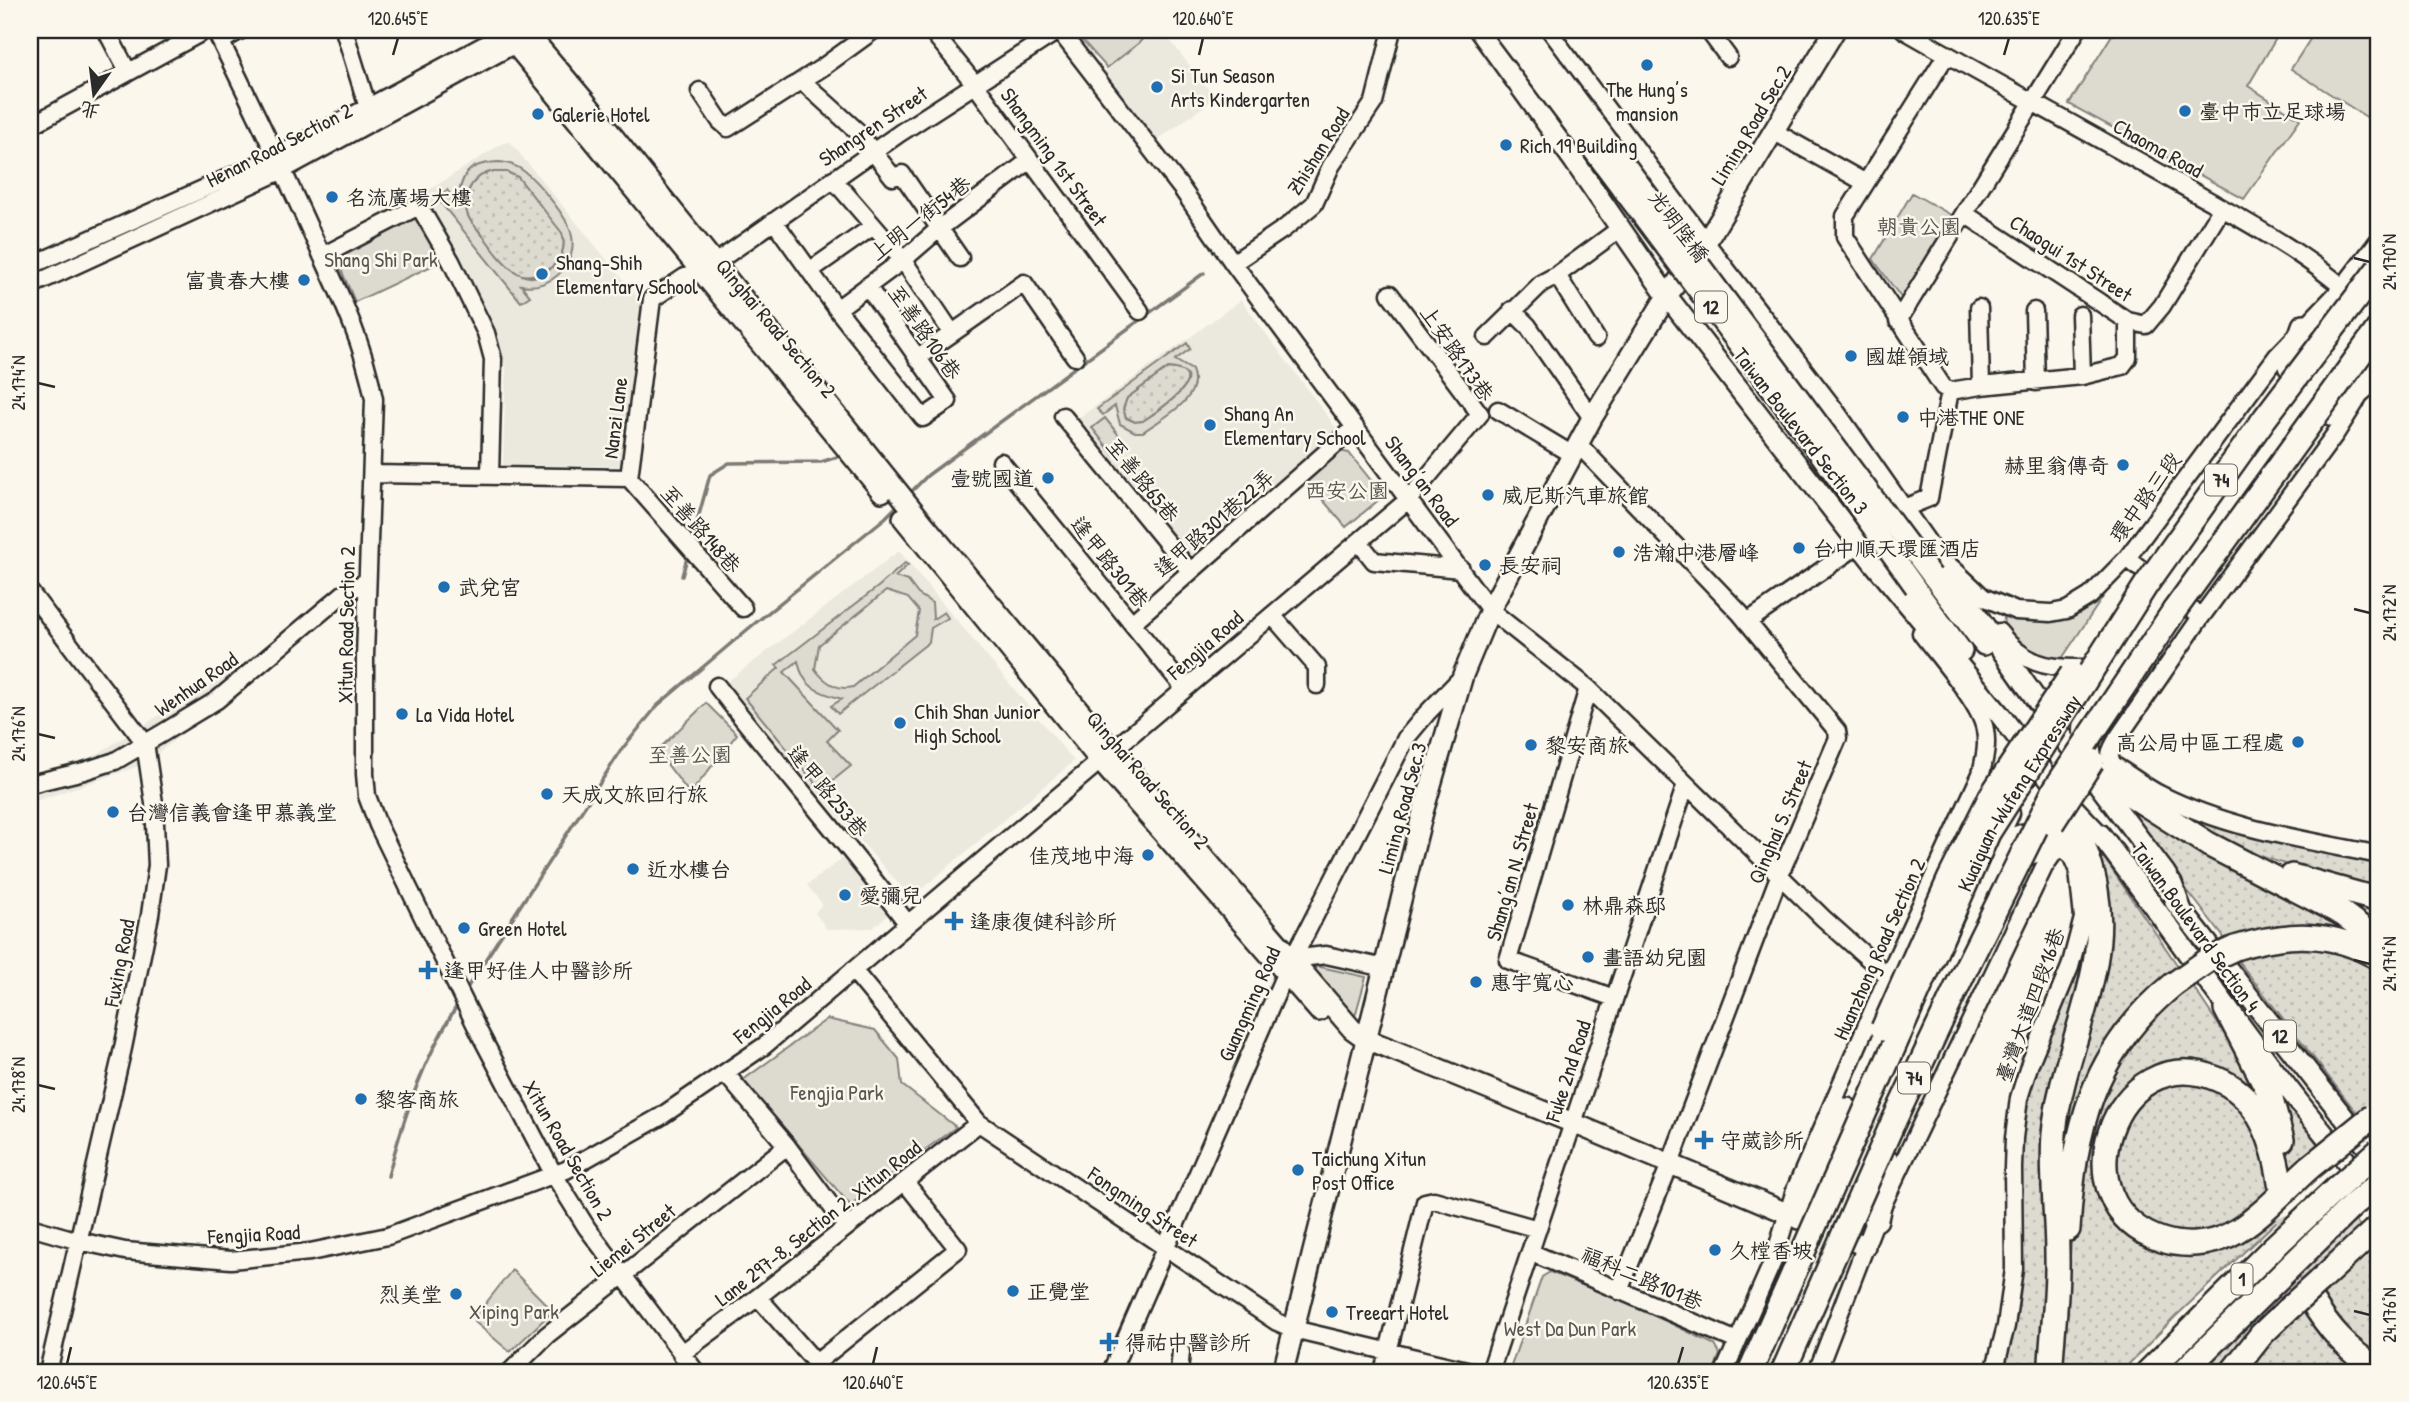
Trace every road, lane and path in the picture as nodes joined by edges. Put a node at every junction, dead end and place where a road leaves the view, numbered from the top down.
1 (106, 30) edge
2 (206, 30) edge
3 (241, 30) edge
4 (344, 30) edge
5 (874, 30) edge
6 (931, 30) edge
7 (1059, 30) edge
8 (1392, 30) edge
9 (1479, 30) edge
10 (1494, 30) edge
11 (1503, 30) edge
12 (1525, 30) edge
13 (1546, 30) edge
14 (1708, 30) edge
15 (1835, 30) edge
16 (1904, 30) edge
17 (2077, 30) edge
18 (519, 34) edge
19 (218, 35) edge
20 (1947, 54) junction
21 (1728, 57) dead end
22 (1501, 58) junction
23 (128, 72) junction
24 (802, 81) junction
25 (974, 83) junction
26 (700, 91) dead end
27 (2034, 102) junction
28 (368, 108) junction
29 (30, 126) edge
30 (1773, 131) junction
31 (873, 152) junction
32 (1029, 160) junction
33 (280, 163) junction
34 (833, 178) junction
35 (1864, 182) junction
36 (2222, 208) junction
37 (1965, 214) junction
38 (774, 221) junction
39 (872, 226) junction
40 (940, 228) junction
41 (1621, 228) junction
42 (2379, 240) edge
43 (1705, 244) junction
44 (322, 256) junction
45 (960, 258) dead end
46 (903, 260) junction
47 (31, 262) edge
48 (1233, 263) junction
49 (708, 267) junction
50 (2379, 268) edge
51 (811, 270) junction
52 (1557, 275) junction
53 (46, 279) junction
54 (2379, 285) edge
55 (30, 286) edge
56 (867, 286) junction
57 (2343, 287) junction
58 (1390, 295) dead end
59 (1667, 296) junction
60 (1979, 308) dead end
61 (837, 309) junction
62 (1512, 310) junction
63 (1140, 311) dead end
64 (2034, 311) dead end
65 (2080, 315) dead end
66 (2375, 315) edge
67 (1898, 321) junction
68 (2129, 321) junction
69 (2304, 326) junction
70 (952, 333) junction
71 (1487, 337) dead end
72 (1596, 338) dead end
73 (2379, 354) edge
74 (1075, 357) dead end
75 (917, 358) junction
76 (2082, 376) junction
77 (2036, 382) junction
78 (1981, 386) junction
79 (2363, 387) junction
80 (1950, 391) junction
81 (1498, 410) dead end
82 (1063, 416) dead end
83 (1592, 418) junction
84 (1355, 427) junction
85 (1574, 449) junction
86 (1001, 462) dead end
87 (372, 474) junction
88 (490, 475) junction
89 (629, 478) junction
90 (1409, 499) junction
91 (1904, 508) junction
92 (1359, 542) junction
93 (1860, 544) junction
94 (2127, 558) junction
95 (1873, 562) junction
96 (1461, 569) junction
97 (1191, 571) junction
98 (367, 581) junction
99 (1923, 581) junction
100 (2166, 590) junction
101 (30, 592) edge
102 (743, 608) dead end
103 (1490, 610) junction
104 (1978, 614) joint
105 (1272, 615) junction
106 (2202, 617) junction
107 (1747, 622) junction
108 (1132, 623) junction
109 (1464, 675) junction
110 (1317, 685) dead end
111 (717, 686) dead end
112 (1588, 688) junction
113 (1185, 690) junction
114 (2060, 692) junction
115 (2003, 713) junction
116 (2057, 725) junction
117 (145, 743) junction
118 (1107, 757) junction
119 (2094, 759) junction
120 (30, 784) edge
121 (1686, 784) junction
122 (2060, 794) junction
123 (2007, 804) junction
124 (2147, 806) junction
125 (2053, 821) junction
126 (1975, 827) junction
127 (2108, 844) junction
128 (2208, 844) junction
129 (2083, 846) junction
130 (2058, 847) junction
131 (2379, 855) edge
132 (1779, 876) junction
133 (1931, 886) junction
134 (2379, 900) edge
135 (1974, 906) junction
136 (2182, 911) junction
137 (907, 923) junction
138 (2017, 926) junction
139 (2379, 941) edge
140 (2379, 958) edge
141 (1289, 966) junction
142 (1385, 968) junction
143 (853, 970) junction
144 (1888, 976) junction
145 (1614, 998) junction
146 (2226, 1009) junction
147 (1366, 1040) junction
148 (725, 1073) junction
149 (2376, 1114) edge
150 (1573, 1123) junction
151 (979, 1124) junction
152 (787, 1146) junction
153 (2379, 1151) edge
154 (2379, 1162) edge
155 (1670, 1164) junction
156 (554, 1175) junction
157 (905, 1182) junction
158 (2379, 1184) edge
159 (2379, 1199) edge
160 (1794, 1215) junction
161 (1876, 1219) junction
162 (846, 1226) junction
163 (30, 1227) edge
164 (1538, 1229) junction
165 (1828, 1229) junction
166 (2374, 1231) edge
167 (79, 1241) junction
168 (1865, 1246) junction
169 (1165, 1247) junction
170 (1530, 1252) junction
171 (622, 1275) junction
172 (1619, 1291) junction
173 (758, 1297) junction
174 (2305, 1299) junction
175 (1293, 1329) junction
176 (1737, 1341) junction
177 (1181, 1352) dead end
178 (1388, 1352) junction
179 (681, 1354) junction
180 (2050, 1367) edge
181 (2379, 1370) edge
182 (48, 1372) edge
183 (510, 1372) edge
184 (696, 1372) edge
185 (1111, 1372) edge
186 (1180, 1372) edge
187 (1283, 1372) edge
188 (1383, 1372) edge
189 (1475, 1372) edge
190 (1490, 1372) edge
191 (1724, 1372) edge
192 (1750, 1372) edge
193 (1761, 1372) edge
194 (1769, 1372) edge
195 (1783, 1372) edge
196 (1817, 1372) edge
197 (1994, 1372) edge
198 (2148, 1372) edge
199 (2183, 1372) edge
200 (2232, 1372) edge
201 (2363, 1372) edge

1 - 23 street
2 - 23 street
3 - 19 street
4 - 28 street
5 - 24 street
6 - 25 street, Shangming 1st Street
7 - 25 street, Shangren Street
7 - 48 street, Shang’an Road
8 - 48 street, Zhishan Road
9 - 22 main road, Taiwan Boulevard Section 3 / 12
10 - 22 main road, 12
11 - 99 main road, 光明陸橋 / 12, bridge
12 - 99 main road, 光明陸橋 / 12, bridge
13 - 43 main road, Taiwan Boulevard Section 3 / 12
14 - 21 street
15 - 30 main road, Liming Road Sec.2
16 - 20 street, Chaoma Road
17 - 27 street
18 - 28 street, Henan Road Section 2
18 - 33 street, Henan Road Section 2
18 - 49 main road, Qinghai Road Section 2
19 - 33 street, Xitun Road Section 2
20 - 27 street, Chaoma Road
20 - 35 street
22 - 41 main road, Taiwan Boulevard Section 3 / 12
23 - 29 street
24 - 26 street
24 - 31 street
25 - 31 street, Shangren Street
25 - 32 street, Shangming 1st Street
27 - 36 street, Chaoma Road
27 - 37 street
28 - 33 street, Henan Road Section 2
30 - 35 street
30 - 43 main road, Liming Road Sec.2
31 - 34 street, Shangren Street
31 - 40 street
32 - 40 street, 上明一街54巷
32 - 63 street, Shangming 1st Street
33 - 44 street, Xitun Road Section 2
33 - 47 street, Henan Road Section 2
33 - 53 street, Henan Road Section 2
34 - 38 street, Shangren Street
34 - 39 street
35 - 67 street
36 - 57 street, Chaoma Road
36 - 68 street, Chaogui 1st Street
37 - 67 street
37 - 68 street, Chaogui 1st Street
38 - 49 street, Shangren Street
38 - 51 street
39 - 46 street
39 - 51 street
40 - 45 street
40 - 46 street, 上明一街54巷
41 - 52 street
41 - 59 main road, Taiwan Boulevard Section 3 / 12
42 - 57 street, 環中路三段
43 - 59 main road, Liming Road Sec.2
43 - 91 main road, Taiwan Boulevard Section 3 / 12
44 - 87 street, Xitun Road Section 2
44 - 88 street
46 - 56 street, 上明一街54巷
46 - 70 street
47 - 53 street
48 - 84 street, Shang’an Road
49 - 89 street, Nanzi Lane
49 - 118 main road, Qinghai Road Section 2
50 - 116 highway, Kuaiguan-Wufeng Expressway / 74, bridge
51 - 61 street
52 - 62 street
52 - 72 street
53 - 55 street, Henan Road Section 2
54 - 66 street
56 - 61 street, 上明一街54巷
56 - 75 street, 至善路106巷
57 - 66 street, Chaoma Road
57 - 69 street, 環中路三段
58 - 90 street, 上安路173巷
59 - 83 main road, Liming Road Sec.3
59 - 93 main road, Taiwan Boulevard Section 3 / 12
60 - 78 street
61 - 75 street, 至善路106巷
62 - 71 street
62 - 83 street
64 - 77 street
65 - 76 street
66 - 100 street
66 - 119 highway, Kuaiguan-Wufeng Expressway / 74, bridge
67 - 80 street
68 - 76 street
69 - 94 street, 環中路三段
69 - 114 highway, 74, bridge
70 - 74 street
70 - 75 street
73 - 79 street
76 - 77 street
77 - 78 street
78 - 80 street
79 - 106 street
79 - 119 highway, 74
80 - 91 street
81 - 85 street, Qinghai S. Street
82 - 97 street, 至善路65巷
83 - 85 main road, Liming Road Sec.3
84 - 90 street, Shang’an Road
84 - 97 street, 逢甲路301巷22弄
85 - 103 main road, Liming Road Sec.3
85 - 107 street, Qinghai S. Street
86 - 108 street, 逢甲路301巷
87 - 88 street, Nanzi Lane
87 - 98 street, Xitun Road Section 2
88 - 89 street, Nanzi Lane
89 - 102 street, 至善路148巷
90 - 92 street, Fengjia Road
90 - 96 street, Shang’an Road
91 - 94 street, 環中路三段
91 - 100 street
91 - 104 main road, Taiwan Boulevard Section 3 / 12
92 - 96 street
92 - 105 street, Fengjia Road
93 - 95 main road, Taiwan Boulevard Section 3 / 12
93 - 107 street
94 - 100 street
95 - 115 main road, Taiwan Boulevard Section 3 / 12
95 - 133 street, Huanzhong Road Section 2
95 - 135 street
96 - 103 street, Shang’an Road
97 - 108 street, 逢甲路301巷22弄
98 - 117 street, Wenhua Road
98 - 156 street, Xitun Road Section 2
99 - 115 main road, 12
99 - 136 main road, Taiwan Boulevard Section 4 / 12
100 - 106 street
100 - 124 highway
101 - 117 street, Fuxing Road
103 - 109 main road, Liming Road Sec.3
103 - 112 street, Shang’an Road
104 - 119 main road, Taiwan Boulevard Section 4 / 12
105 - 110 street
105 - 113 street, Fengjia Road
106 - 119 street
107 - 132 street, Qinghai S. Street
108 - 113 street, 逢甲路301巷
109 - 141 street, Guangming Road
109 - 142 main road, Liming Road Sec.3
111 - 137 street, 逢甲路253巷
112 - 121 street, Shang’an Road
112 - 145 street, Shang’an N. Street
113 - 118 street, Fengjia Road
114 - 116 highway, 74, bridge
114 - 126 highway, 74, bridge
115 - 122 main road, Taiwan Boulevard Section 4 / 12
115 - 127 main road, Taiwan Boulevard Section 4 / 12
116 - 123 highway, Kuaiguan-Wufeng Expressway / 74, bridge
117 - 120 street, Wenhua Road
117 - 167 street, Fuxing Road
118 - 137 street, Fengjia Road
118 - 141 main road, Qinghai Road Section 2
119 - 122 highway, Kuaiguan-Wufeng Expressway / 74, bridge
119 - 124 highway
119 - 125 highway, 74, bridge
119 - 131 street
119 - 136 main road, Taiwan Boulevard Section 4 / 12
121 - 132 street, Shang’an Road
121 - 145 street, Fuke 2nd Road
122 - 125 highway, 74, bridge
122 - 127 main road, Taiwan Boulevard Section 4 / 12
122 - 129 highway
122 - 195 highway, Kuaiguan-Wufeng Expressway / 74, bridge
123 - 126 highway, 74, bridge
123 - 192 highway, Kuaiguan-Wufeng Expressway / 74, bridge
124 - 128 highway
125 - 161 highway, 74
126 - 160 highway, 74, bridge
127 - 146 main road, Taiwan Boulevard Section 4 / 12
128 - 134 highway
128 - 139 highway
129 - 135 highway
129 - 180 highway
130 - 135 street
130 - 138 street
130 - 197 street, 臺灣大道四段16巷
132 - 144 street, Shang’an Road
132 - 155 street, Qinghai S. Street
133 - 135 street
133 - 144 street, Huanzhong Road Section 2
135 - 138 street
135 - 165 street
136 - 154 main road, Taiwan Boulevard Section 4 / 12
137 - 143 street, Fengjia Road
138 - 161 street
140 - 180 highway, bridge
141 - 142 street
141 - 147 main road, Qinghai Road Section 2
141 - 169 street, Guangming Road
142 - 147 main road, Liming Road Sec.3
143 - 148 street, Fengjia Road
143 - 151 street, Fongming Street
144 - 160 street, Huanzhong Road Section 2
145 - 150 street, Fuke 2nd Road
146 - 149 highway, bridge
146 - 159 main road, Taiwan Boulevard Section 4 / 12
147 - 150 main road, Qinghai Road Section 2
147 - 175 main road, Liming Road Sec.3
148 - 152 street
148 - 156 street, Fengjia Road
150 - 155 main road, Qinghai Road Section 2
150 - 164 street, Fuke 2nd Road
151 - 157 street, Lane 297-8, Section 2, Xitun Road
151 - 169 street, Fongming Street
152 - 162 street
152 - 171 street, Liemei Street
153 - 198 highway, 1, bridge
155 - 160 main road, Qinghai Road Section 2
155 - 172 street, Qinghai S. Street
156 - 167 street, Fengjia Road
156 - 171 street, Xitun Road Section 2
157 - 162 street, Lane 297-8, Section 2, Xitun Road
157 - 173 street
158 - 199 highway, 1, bridge
160 - 165 main road, Qinghai Road Section 2
160 - 176 street
161 - 168 street
162 - 173 street, Lane 297-8, Section 2, Xitun Road
163 - 167 street, Fengjia Road
164 - 170 street, Fuke 2nd Road
164 - 178 street
165 - 168 main road, Qinghai Road Section 2
165 - 193 street
165 - 194 street
166 - 174 highway
167 - 182 street, Fuxing Road
168 - 196 street
169 - 175 street, Fongming Street
169 - 185 street, Guangming Road
170 - 172 street, 福科二路101巷
170 - 190 street, Fuke 2nd Road
171 - 179 street, Xitun Road Section 2
171 - 183 street, Liemei Street
172 - 176 street, 福科二路101巷
173 - 179 street, Lane 297-8, Section 2, Xitun Road
174 - 181 highway
174 - 200 highway
174 - 201 highway
175 - 178 street, Fongming Street
175 - 187 main road, Liming Road Sec.3
176 - 191 street
177 - 186 street
178 - 188 street
178 - 189 street, Fongming Street
179 - 184 street, Xitun Road Section 2

